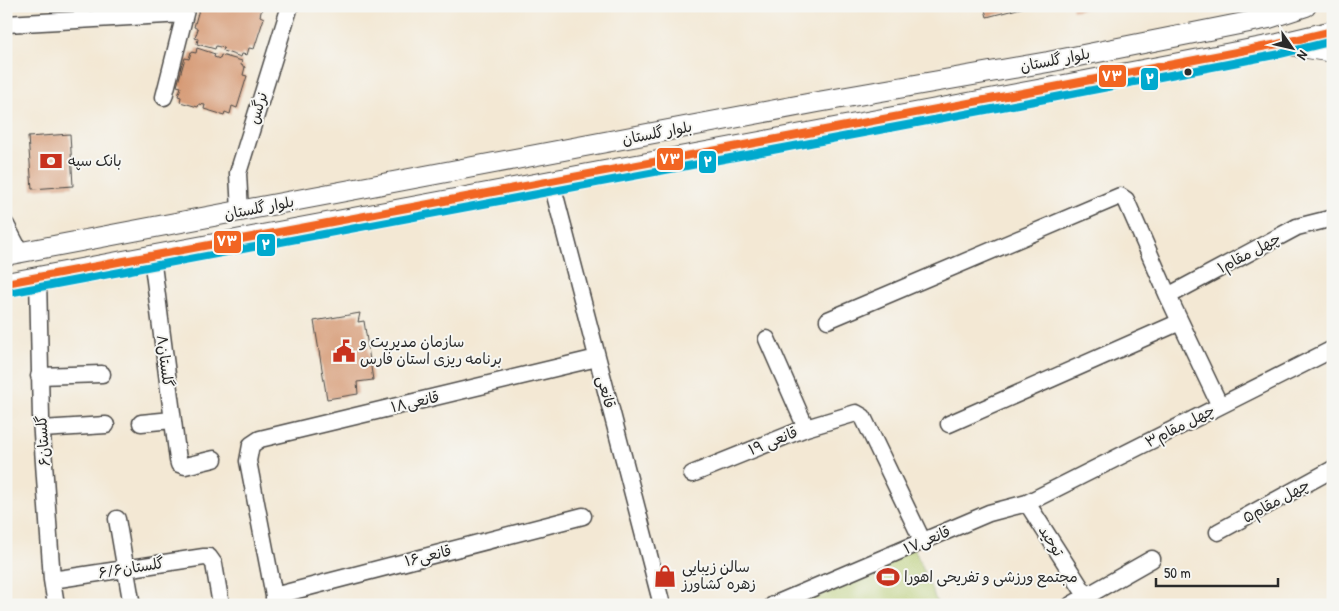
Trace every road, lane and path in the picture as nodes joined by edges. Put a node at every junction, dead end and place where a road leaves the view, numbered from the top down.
1 (290, 6) edge
2 (1306, 6) edge
3 (186, 10) edge
4 (117, 12) edge
5 (1276, 12) edge
6 (6, 24) edge
7 (1333, 31) edge
8 (1278, 44) junction
9 (1333, 52) edge
10 (1048, 62) junction
11 (1054, 87) junction
12 (164, 97) dead end
13 (818, 102) junction
14 (825, 130) junction
15 (550, 180) junction
16 (240, 212) junction
17 (1333, 218) edge
18 (6, 225) edge
19 (13, 254) edge
20 (152, 257) junction
21 (38, 277) junction
22 (6, 283) edge
23 (1168, 296) junction
24 (828, 320) dead end
25 (1180, 322) junction
26 (766, 339) dead end
27 (1333, 349) edge
28 (597, 358) junction
29 (102, 374) dead end
30 (39, 376) junction
31 (1220, 406) junction
32 (172, 420) junction
33 (141, 423) dead end
34 (949, 424) dead end
35 (106, 425) dead end
36 (806, 428) junction
37 (42, 429) junction
38 (214, 459) dead end
39 (1333, 469) edge
40 (692, 474) dead end
41 (1027, 503) junction
42 (582, 516) dead end
43 (116, 519) dead end
44 (1218, 532) dead end
45 (923, 542) junction
46 (1152, 559) dead end
47 (125, 568) junction
48 (52, 580) junction
49 (131, 600) dead end
50 (274, 600) edge
51 (1089, 600) edge
52 (56, 605) edge
53 (221, 605) edge
54 (662, 605) edge
55 (773, 605) edge
56 (1071, 605) edge

1 - 16 street, نرگس
2 - 5 main road, بلوار گلستان
3 - 4 street
3 - 12 street
4 - 6 street
5 - 10 main road, بلوار گلستان
7 - 8 main road, بلوار گلستان
8 - 9 main road
8 - 11 main road, بلوار گلستان
10 - 11 main road
10 - 13 main road, بلوار گلستان
11 - 14 main road, بلوار گلستان
13 - 14 main road
13 - 16 main road, بلوار گلستان
14 - 15 main road, بلوار گلستان
15 - 20 main road, بلوار گلستان
15 - 28 street, قانعی
16 - 19 main road, بلوار گلستان
17 - 23 street, چهل مقام۱
18 - 19 street
20 - 21 main road, بلوار گلستان
20 - 32 street, گلستان۸
21 - 22 main road, بلوار گلستان
21 - 30 street, گلستان۶
23 - 24 street
23 - 25 street
25 - 31 street
25 - 34 street
26 - 36 street
27 - 31 street, چهل مقام۳
28 - 50 street, ۱۸قانعی
28 - 54 street, قانعی
29 - 30 street
30 - 37 street, گلستان۶
31 - 41 street, چهل مقام۳
32 - 33 street
32 - 38 street, گلستان۸
35 - 37 street
36 - 40 street, قانعی ۱۹
36 - 45 street, قانعی ۱۹
37 - 48 street, گلستان۶
39 - 44 street, چهل مقام۵
41 - 45 street, ۱۷قانعی
41 - 51 street, توحید
42 - 50 street, ۱۶قانعی
43 - 47 street
45 - 55 street, ۱۷قانعی
46 - 51 street
47 - 48 street, ۶/۶گلستان
47 - 49 street
47 - 53 street, ۶/۶گلستان
48 - 52 street, گلستان۶
51 - 56 street

